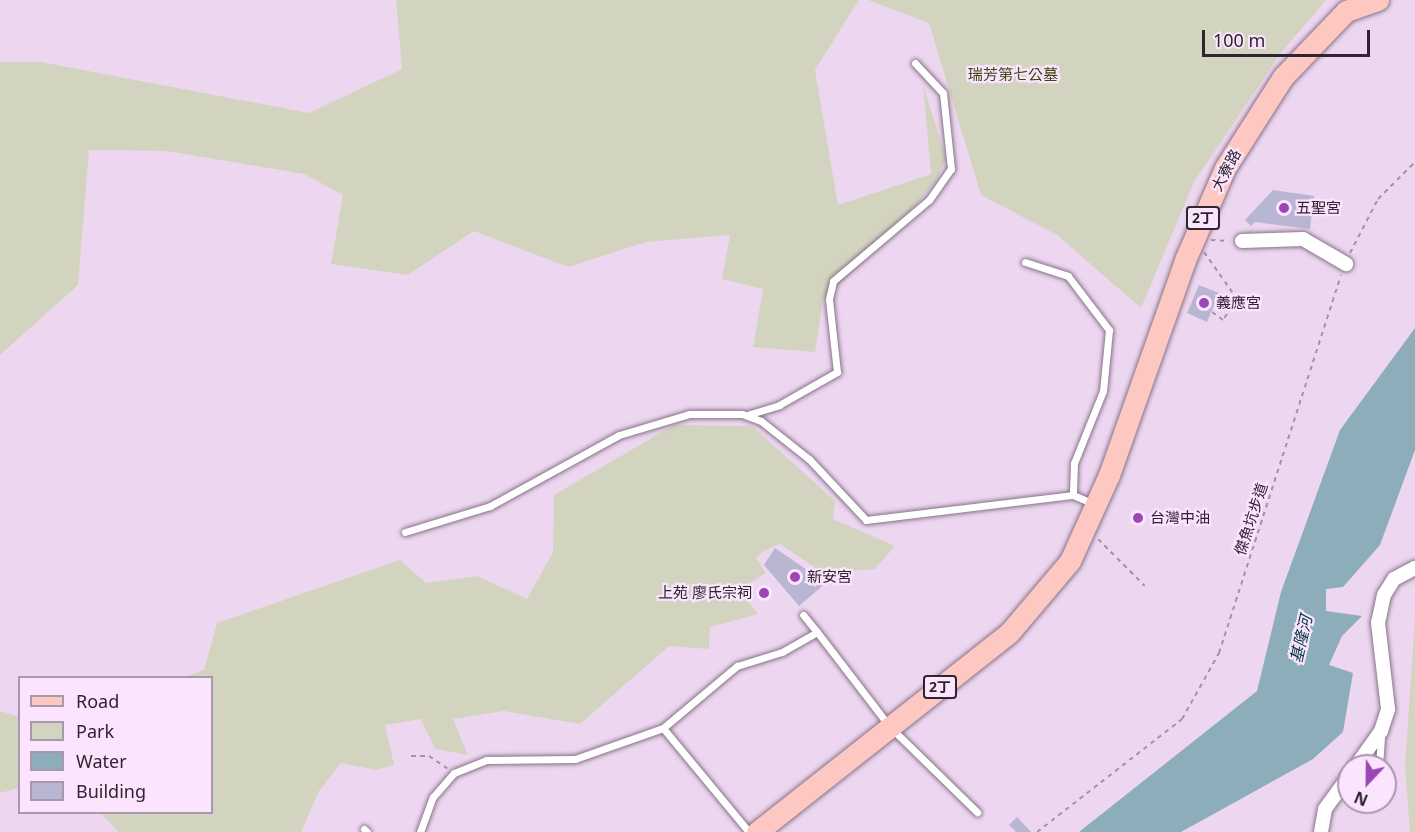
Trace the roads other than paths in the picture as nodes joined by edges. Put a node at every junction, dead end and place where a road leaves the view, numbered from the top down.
1 (1346, 0) edge
2 (1378, 0) edge
3 (915, 63) dead end
4 (1242, 241) road end
5 (1025, 262) dead end
6 (1346, 264) road end
7 (747, 415) junction
8 (1073, 495) junction
9 (1092, 508) junction
10 (405, 532) dead end
11 (1415, 568) edge
12 (803, 615) dead end
13 (818, 632) junction
14 (890, 727) junction
15 (663, 728) junction
16 (1381, 731) junction
17 (1365, 754) edge
18 (1379, 754) edge
19 (1337, 792) edge
20 (977, 812) dead end
21 (420, 832) edge
22 (749, 832) edge
23 (757, 832) edge
24 (1321, 832) edge

1 - 9 main road, 大寮路 / 2丁
2 - 9 main road, 大寮路 / 2丁
3 - 7 lane
4 - 6 street
5 - 8 lane
7 - 8 lane
7 - 10 lane
8 - 9 lane
9 - 14 main road, 2丁
11 - 16 street
12 - 13 lane
13 - 14 lane
13 - 15 lane
14 - 20 lane
14 - 23 main road, 2丁
15 - 21 lane
15 - 22 lane
16 - 17 street
16 - 18 lane
19 - 24 street

